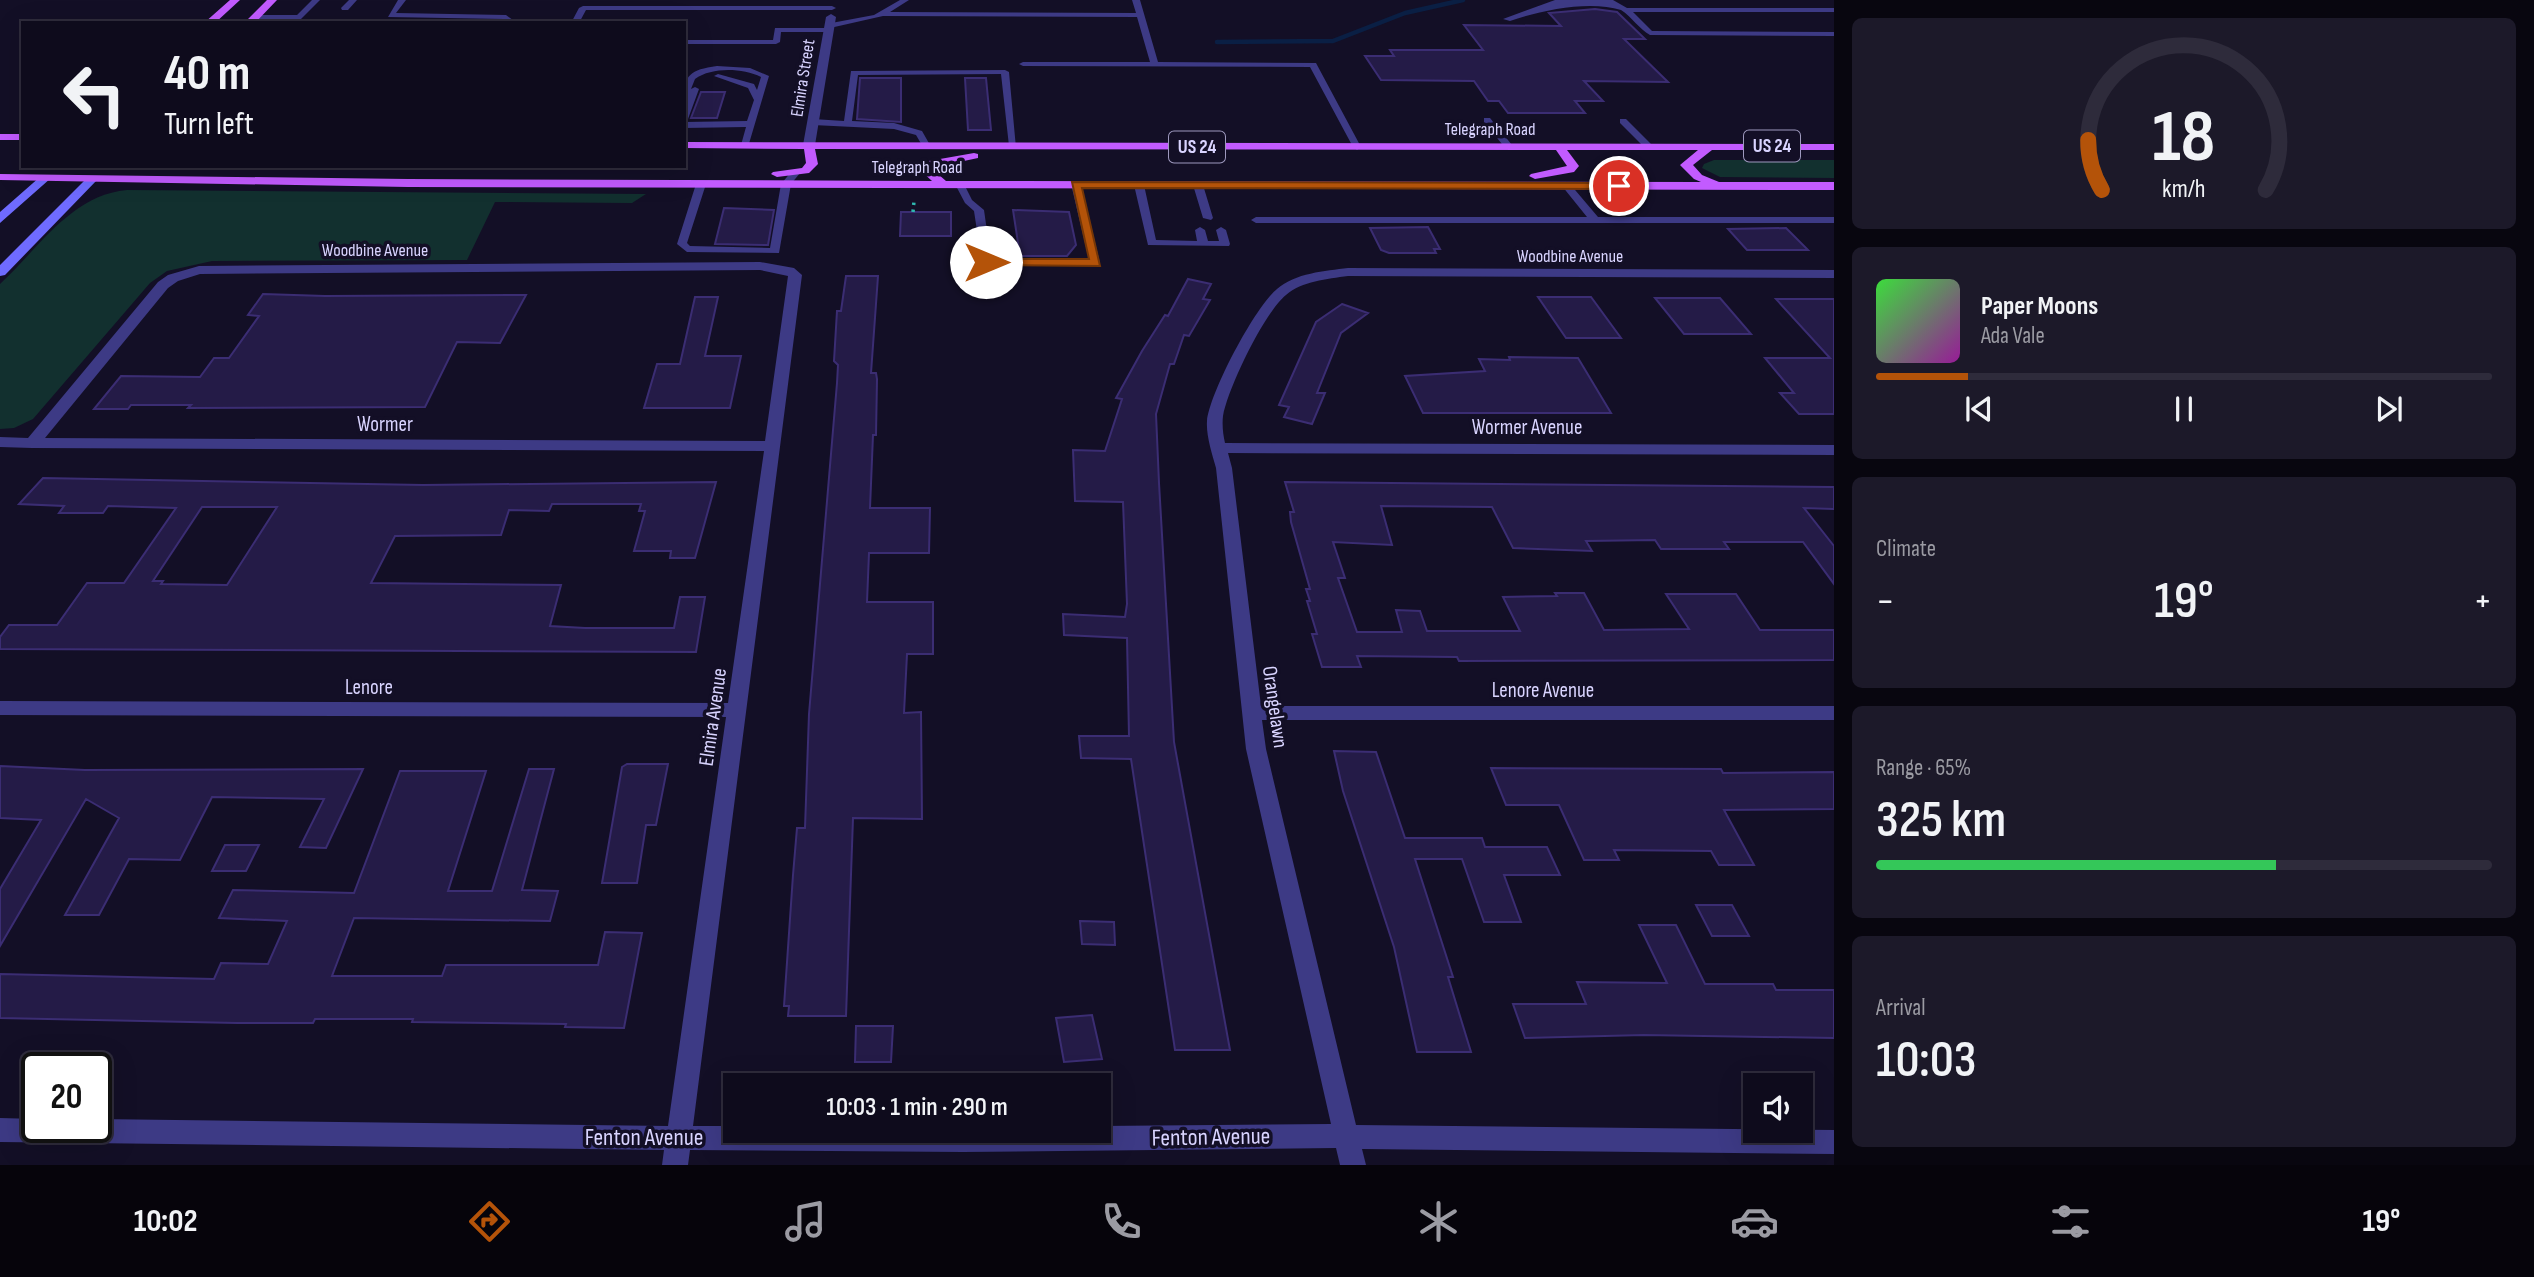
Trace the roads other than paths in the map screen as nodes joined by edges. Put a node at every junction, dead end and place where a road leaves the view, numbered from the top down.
1 (235, 0) edge
2 (272, 0) edge
3 (316, 0) edge
4 (353, 0) edge
5 (402, 0) edge
6 (1136, 0) edge
7 (899, 1) edge
8 (1609, 1) edge
9 (345, 8) dead end
10 (1626, 10) junction
11 (1834, 10) edge
12 (614, 13) dead end
13 (880, 15) junction
14 (1140, 15) junction
15 (831, 16) edge
16 (1507, 19) dead end
17 (252, 20) edge
18 (295, 20) edge
19 (211, 21) edge
20 (511, 21) edge
21 (576, 21) edge
22 (611, 21) edge
23 (1834, 34) edge
24 (686, 42) edge
25 (1023, 64) dead end
26 (1156, 64) junction
27 (686, 93) edge
28 (758, 100) junction
29 (686, 114) edge
30 (1487, 120) dead end
31 (848, 121) junction
32 (1623, 121) dead end
33 (813, 122) junction
34 (751, 124) junction
35 (686, 125) edge
36 (0, 136) edge
37 (21, 137) edge
38 (686, 145) edge
39 (745, 145) junction
40 (809, 145) junction
41 (926, 145) junction
42 (1013, 146) junction
43 (1559, 146) junction
44 (1648, 146) junction
45 (1710, 146) junction
46 (1225, 147) junction
47 (1357, 147) junction
48 (1509, 147) junction
49 (1834, 147) edge
50 (56, 168) edge
51 (103, 168) edge
52 (795, 173) junction
53 (0, 177) edge
54 (44, 178) junction
55 (92, 179) junction
56 (301, 181) junction
57 (701, 184) junction
58 (786, 184) junction
59 (943, 184) junction
60 (960, 184) junction
61 (1076, 184) junction
62 (1139, 185) junction
63 (1198, 185) junction
64 (1326, 186) junction
65 (1567, 186) junction
66 (1724, 186) junction
67 (1834, 187) edge
68 (1203, 201) junction
69 (0, 219) edge
70 (1256, 220) dead end
71 (1595, 220) junction
72 (1834, 220) edge
73 (1211, 230) dead end
74 (0, 272) edge
75 (1834, 274) edge
76 (794, 275) joint
77 (1307, 280) joint
78 (0, 442) edge
79 (32, 443) junction
80 (771, 446) junction
81 (1219, 448) junction
82 (1834, 450) edge
83 (0, 708) edge
84 (737, 710) junction
85 (1252, 713) junction
86 (1834, 713) edge
87 (0, 1130) edge
88 (1346, 1137) junction
89 (679, 1138) junction
90 (1834, 1142) edge
91 (675, 1165) edge
92 (1353, 1165) edge

1 - 19 main road
2 - 17 main road
3 - 18 lane
4 - 9 lane
5 - 20 lane
6 - 14 lane
7 - 13 lane
8 - 10 lane
8 - 16 lane
10 - 11 lane
10 - 23 lane
12 - 22 lane
13 - 14 lane
13 - 15 lane
14 - 26 lane
15 - 21 lane
15 - 24 lane
15 - 33 street, Elmira Street
17 - 18 lane
25 - 26 lane
26 - 47 lane
27 - 28 lane
28 - 29 lane
28 - 34 lane
30 - 48 lane
31 - 33 lane
31 - 41 lane
31 - 42 lane
32 - 44 lane
33 - 40 street, Elmira Street
34 - 35 lane
34 - 39 lane
36 - 37 main road
38 - 39 main road, Telegraph Road / US 24
39 - 40 main road, Telegraph Road / US 24
40 - 41 main road, Telegraph Road / US 24
40 - 52 main road
41 - 42 main road, Telegraph Road / US 24
42 - 46 main road, Telegraph Road / US 24
43 - 44 main road, Telegraph Road / US 24
43 - 48 main road, Telegraph Road / US 24
43 - 64 main road
44 - 45 main road, Telegraph Road / US 24
45 - 49 main road, Telegraph Road / US 24
45 - 66 main road
46 - 47 main road, Telegraph Road / US 24
46 - 59 main road
47 - 48 main road, Telegraph Road / US 24
50 - 54 main road
51 - 55 main road
52 - 56 main road
52 - 58 lane
53 - 54 main road, Telegraph Road / US 24
54 - 55 main road, Telegraph Road / US 24
54 - 69 main road
55 - 56 main road, Telegraph Road / US 24
55 - 74 main road
56 - 57 main road, Telegraph Road / US 24
57 - 58 main road, Telegraph Road / US 24
57 - 58 lane
58 - 59 main road, Telegraph Road / US 24
59 - 60 main road, Telegraph Road / US 24
60 - 61 main road, Telegraph Road / US 24
60 - 61 lane
61 - 62 main road, Telegraph Road / US 24
62 - 63 main road, Telegraph Road / US 24
62 - 73 lane
63 - 64 main road, Telegraph Road / US 24
63 - 68 lane
64 - 65 main road, Telegraph Road / US 24
65 - 66 main road, Telegraph Road / US 24
65 - 71 lane
66 - 67 main road, Telegraph Road / US 24
68 - 68 lane
70 - 71 lane
71 - 72 lane
75 - 77 street, Woodbine Avenue
76 - 79 street, Woodbine Avenue
76 - 80 street, Elmira Avenue
77 - 81 street, Orangelawn
78 - 79 street, Wormer
79 - 80 street, Wormer
80 - 84 street, Elmira Avenue
81 - 82 street, Wormer Avenue
81 - 85 street, Orangelawn
83 - 84 street, Lenore
84 - 89 street, Elmira Avenue
85 - 86 street, Lenore Avenue
85 - 88 street, Orangelawn
87 - 89 street, Fenton Avenue
88 - 89 street, Fenton Avenue
88 - 90 street, Fenton Avenue
88 - 92 street, Orangelawn
89 - 91 street, Elmira Avenue

